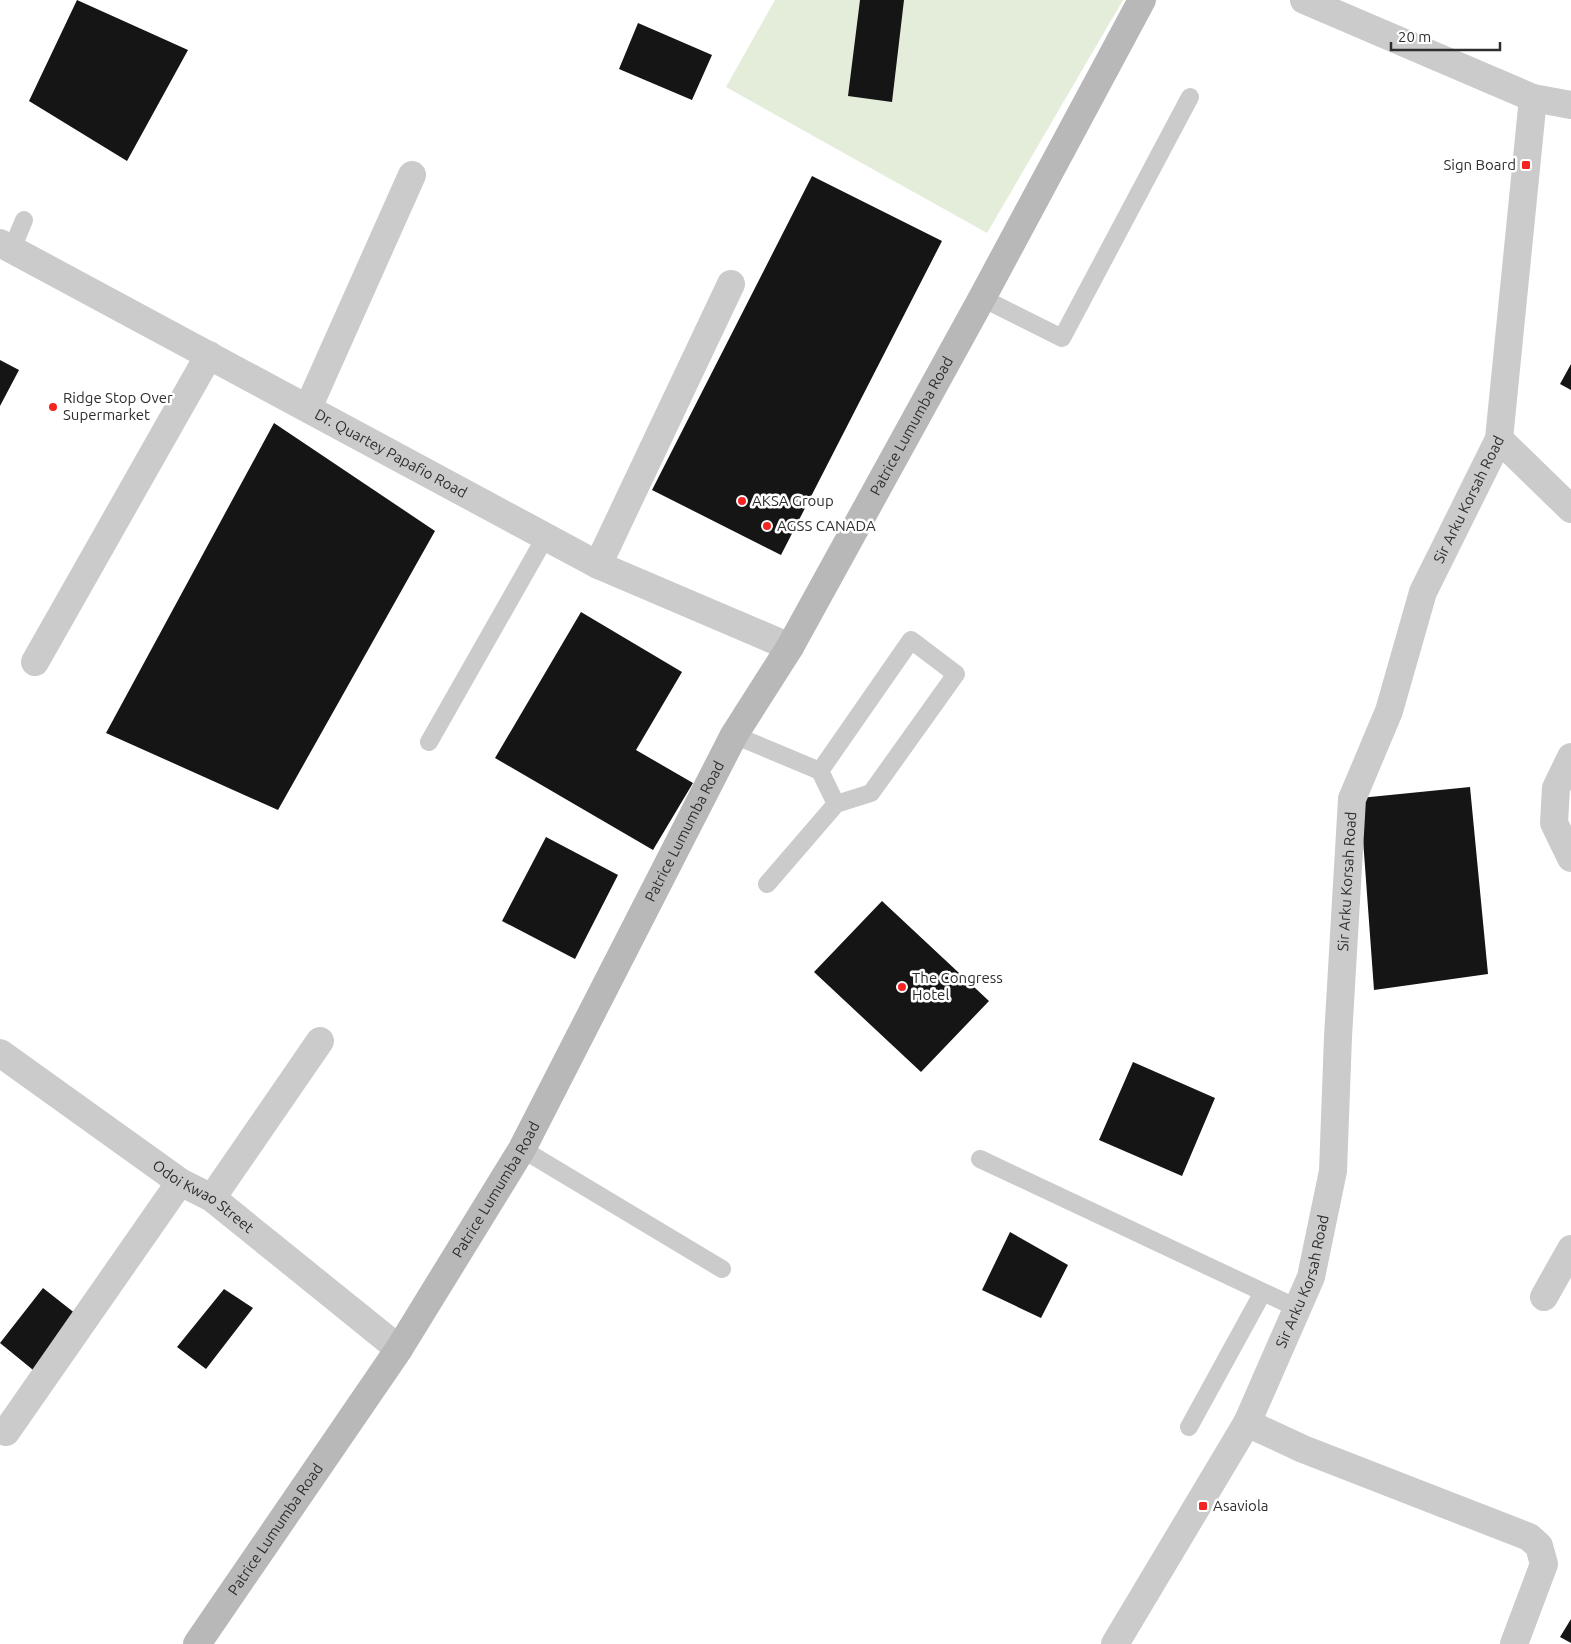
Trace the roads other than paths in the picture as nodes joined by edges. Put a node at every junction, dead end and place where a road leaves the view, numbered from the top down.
1 (1142, 0) edge
2 (1304, 0) edge
3 (1190, 98) dead end
4 (1533, 98) junction
5 (1571, 105) edge
6 (412, 175) dead end
7 (24, 220) dead end
8 (6, 246) edge
9 (731, 284) dead end
10 (982, 298) junction
11 (209, 355) junction
12 (308, 408) junction
13 (1499, 439) junction
14 (1571, 509) edge
15 (546, 536) junction
16 (598, 565) junction
17 (790, 647) junction
18 (35, 662) dead end
19 (734, 735) junction
20 (430, 742) dead end
21 (1571, 757) edge
22 (820, 771) junction
23 (836, 804) junction
24 (1571, 858) edge
25 (767, 884) dead end
26 (320, 1041) dead end
27 (0, 1053) edge
28 (522, 1149) junction
29 (980, 1159) dead end
30 (180, 1182) junction
31 (212, 1198) junction
32 (1571, 1249) edge
33 (722, 1269) dead end
34 (1263, 1292) junction
35 (1544, 1297) dead end
36 (1297, 1308) junction
37 (400, 1349) junction
38 (1247, 1423) junction
39 (1189, 1427) dead end
40 (6, 1432) dead end
41 (197, 1644) edge
42 (1115, 1644) edge
43 (1514, 1644) edge

1 - 10 street, Patrice Lumumba Road
2 - 4 street
3 - 10 lane
4 - 5 street
4 - 13 street, Sir Arku Korsah Road
6 - 12 street
7 - 8 lane
8 - 11 street, Dr. Quartey Papafio Road
9 - 16 street
10 - 17 street, Patrice Lumumba Road
11 - 12 street, Dr. Quartey Papafio Road
11 - 18 street
12 - 15 street, Dr. Quartey Papafio Road
13 - 14 street
13 - 36 street, Sir Arku Korsah Road
15 - 16 street, Dr. Quartey Papafio Road
15 - 20 lane
16 - 17 street, Dr. Quartey Papafio Road
17 - 19 street, Patrice Lumumba Road
19 - 22 lane
19 - 28 street, Patrice Lumumba Road
21 - 24 street
22 - 23 lane
22 - 23 lane
23 - 25 lane
26 - 31 street
27 - 30 street, Odoi Kwao Street
28 - 33 lane
28 - 37 street, Patrice Lumumba Road
29 - 34 lane
30 - 31 street, Odoi Kwao Street
30 - 40 street
31 - 37 street, Odoi Kwao Street
32 - 35 street
34 - 36 lane
34 - 39 lane
36 - 38 street, Sir Arku Korsah Road
37 - 41 street, Patrice Lumumba Road
38 - 42 street, Sir Arku Korsah Road
38 - 43 street

